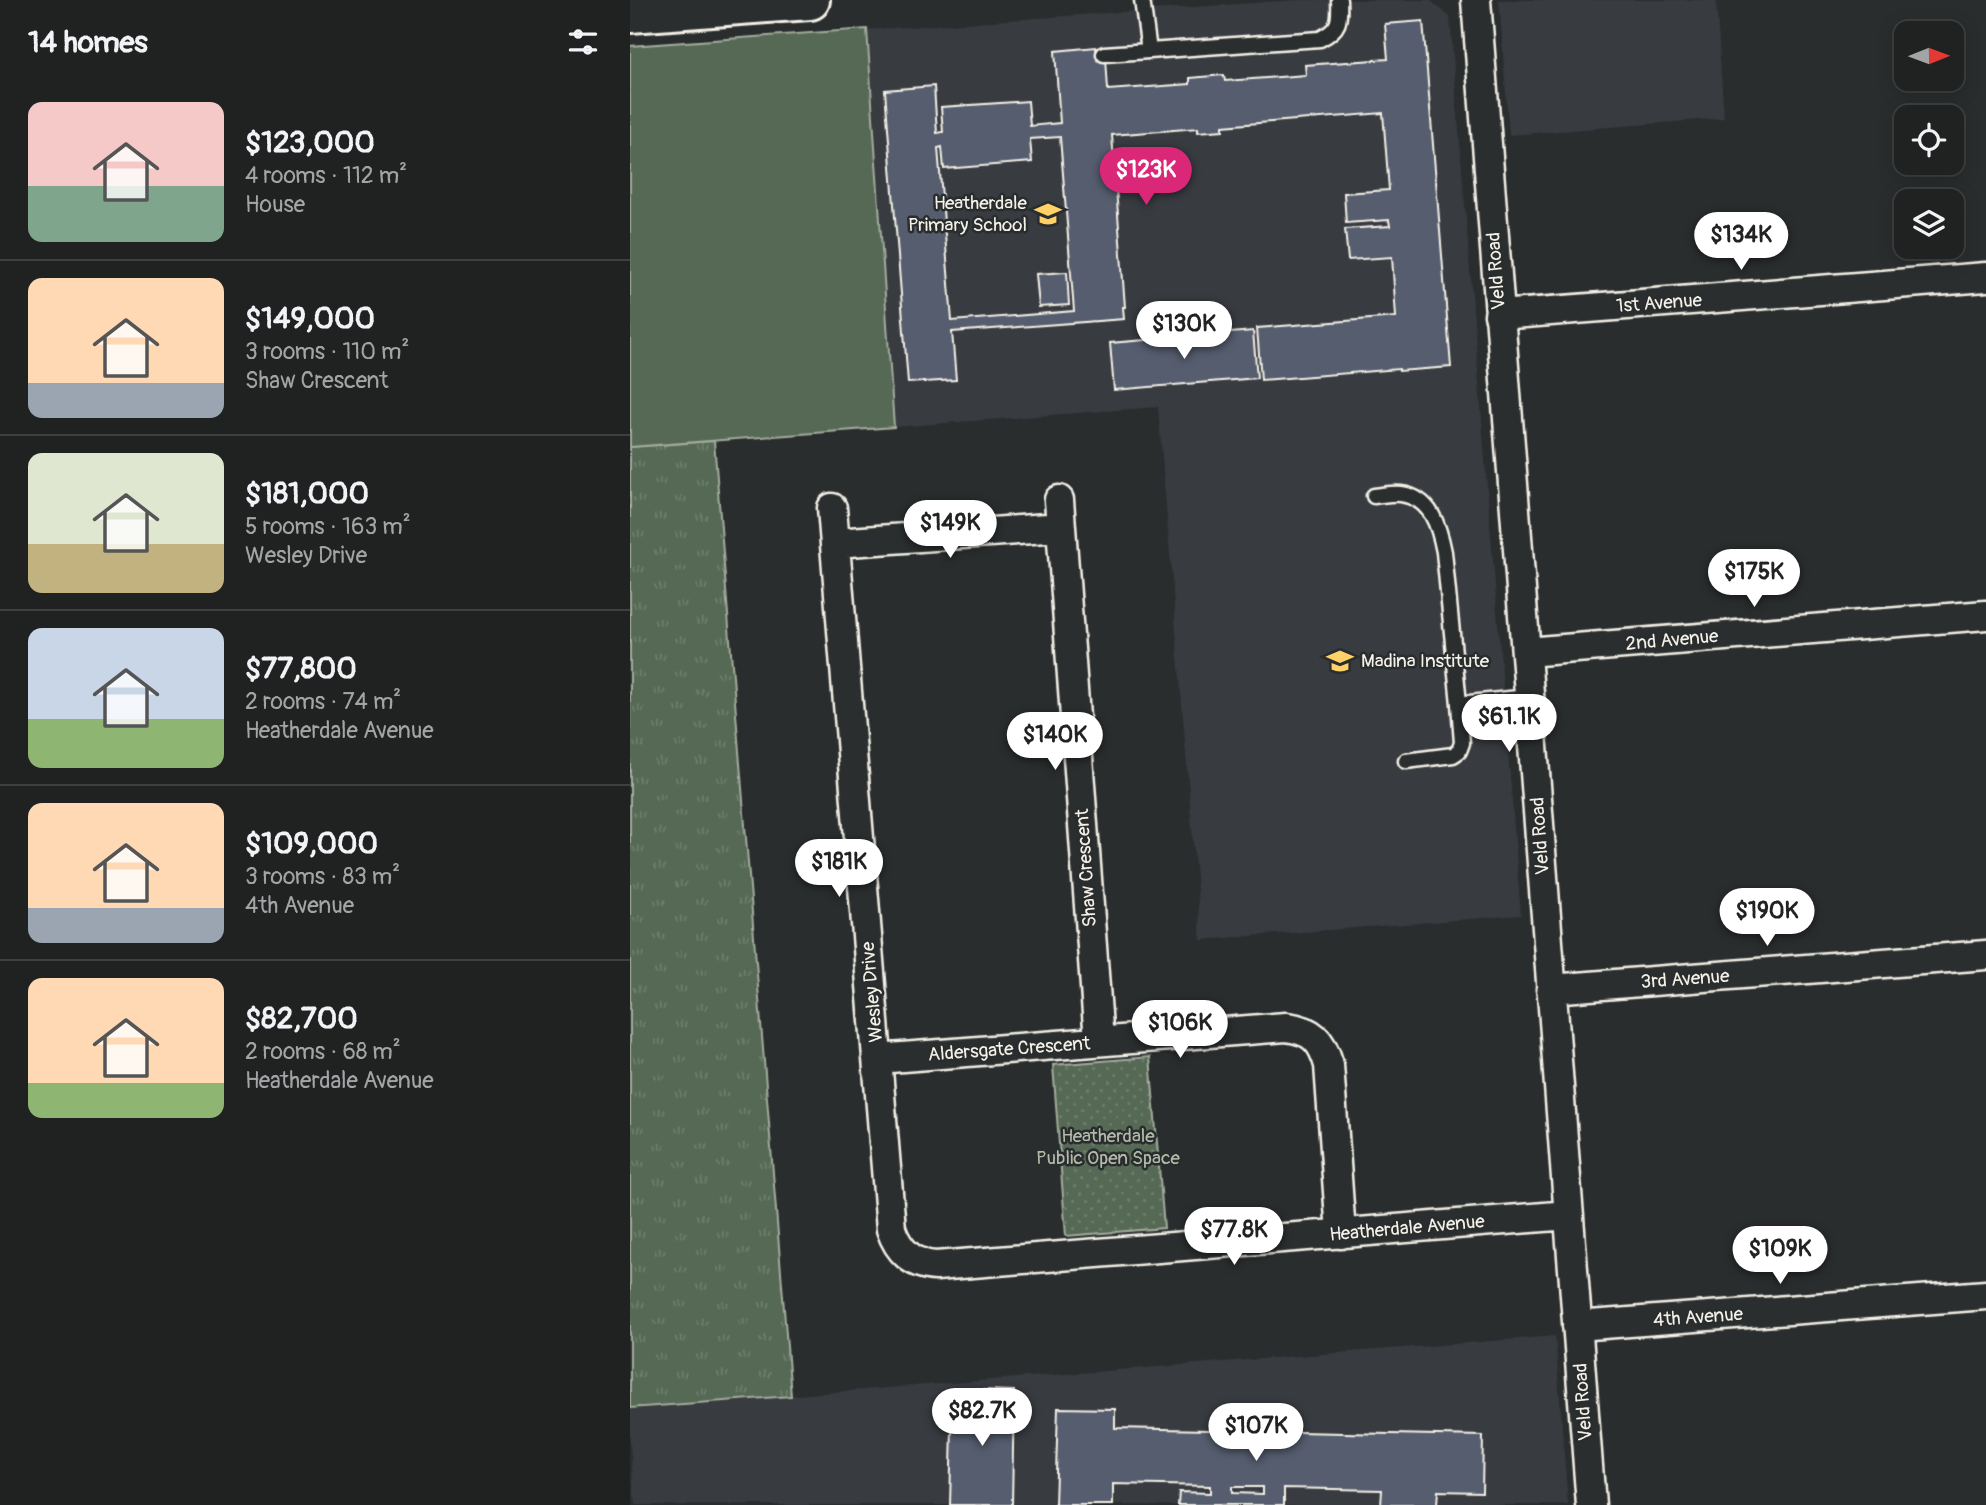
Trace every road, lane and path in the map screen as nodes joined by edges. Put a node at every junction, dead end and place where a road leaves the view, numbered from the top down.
1 (810, 0) edge
2 (1142, 0) edge
3 (1339, 0) edge
4 (1476, 0) edge
5 (630, 13) edge
6 (1149, 51) junction
7 (1104, 54) dead end
8 (1986, 277) edge
9 (1499, 315) junction
10 (1374, 496) dead end
11 (832, 508) dead end
12 (835, 543) junction
13 (1986, 615) edge
14 (1526, 652) junction
15 (1529, 697) junction
16 (1459, 704) junction
17 (1406, 761) dead end
18 (1986, 955) edge
19 (1551, 989) junction
20 (1099, 1041) junction
21 (877, 1059) junction
22 (1569, 1215) junction
23 (1341, 1234) junction
24 (912, 1260) joint
25 (1986, 1295) edge
26 (1577, 1326) junction
27 (1591, 1505) edge

1 - 5 street
2 - 6 lane
3 - 6 lane
4 - 9 street, Veld Road
6 - 7 lane
8 - 9 street, 1st Avenue
9 - 14 street, Veld Road
10 - 16 lane
11 - 12 street, Wesley Drive
12 - 20 street, Shaw Crescent
12 - 21 street, Wesley Drive
13 - 14 street, 2nd Avenue
14 - 15 street, Veld Road
15 - 16 lane
15 - 19 street, Veld Road
16 - 17 lane
18 - 19 street, 3rd Avenue
19 - 22 street, Veld Road
20 - 21 street, Aldersgate Crescent
20 - 23 street, Aldersgate Crescent
21 - 24 street, Wesley Drive
22 - 23 street, Heatherdale Avenue
22 - 26 street, Veld Road
23 - 24 street, Heatherdale Avenue
25 - 26 street, 4th Avenue
26 - 27 street, Veld Road

